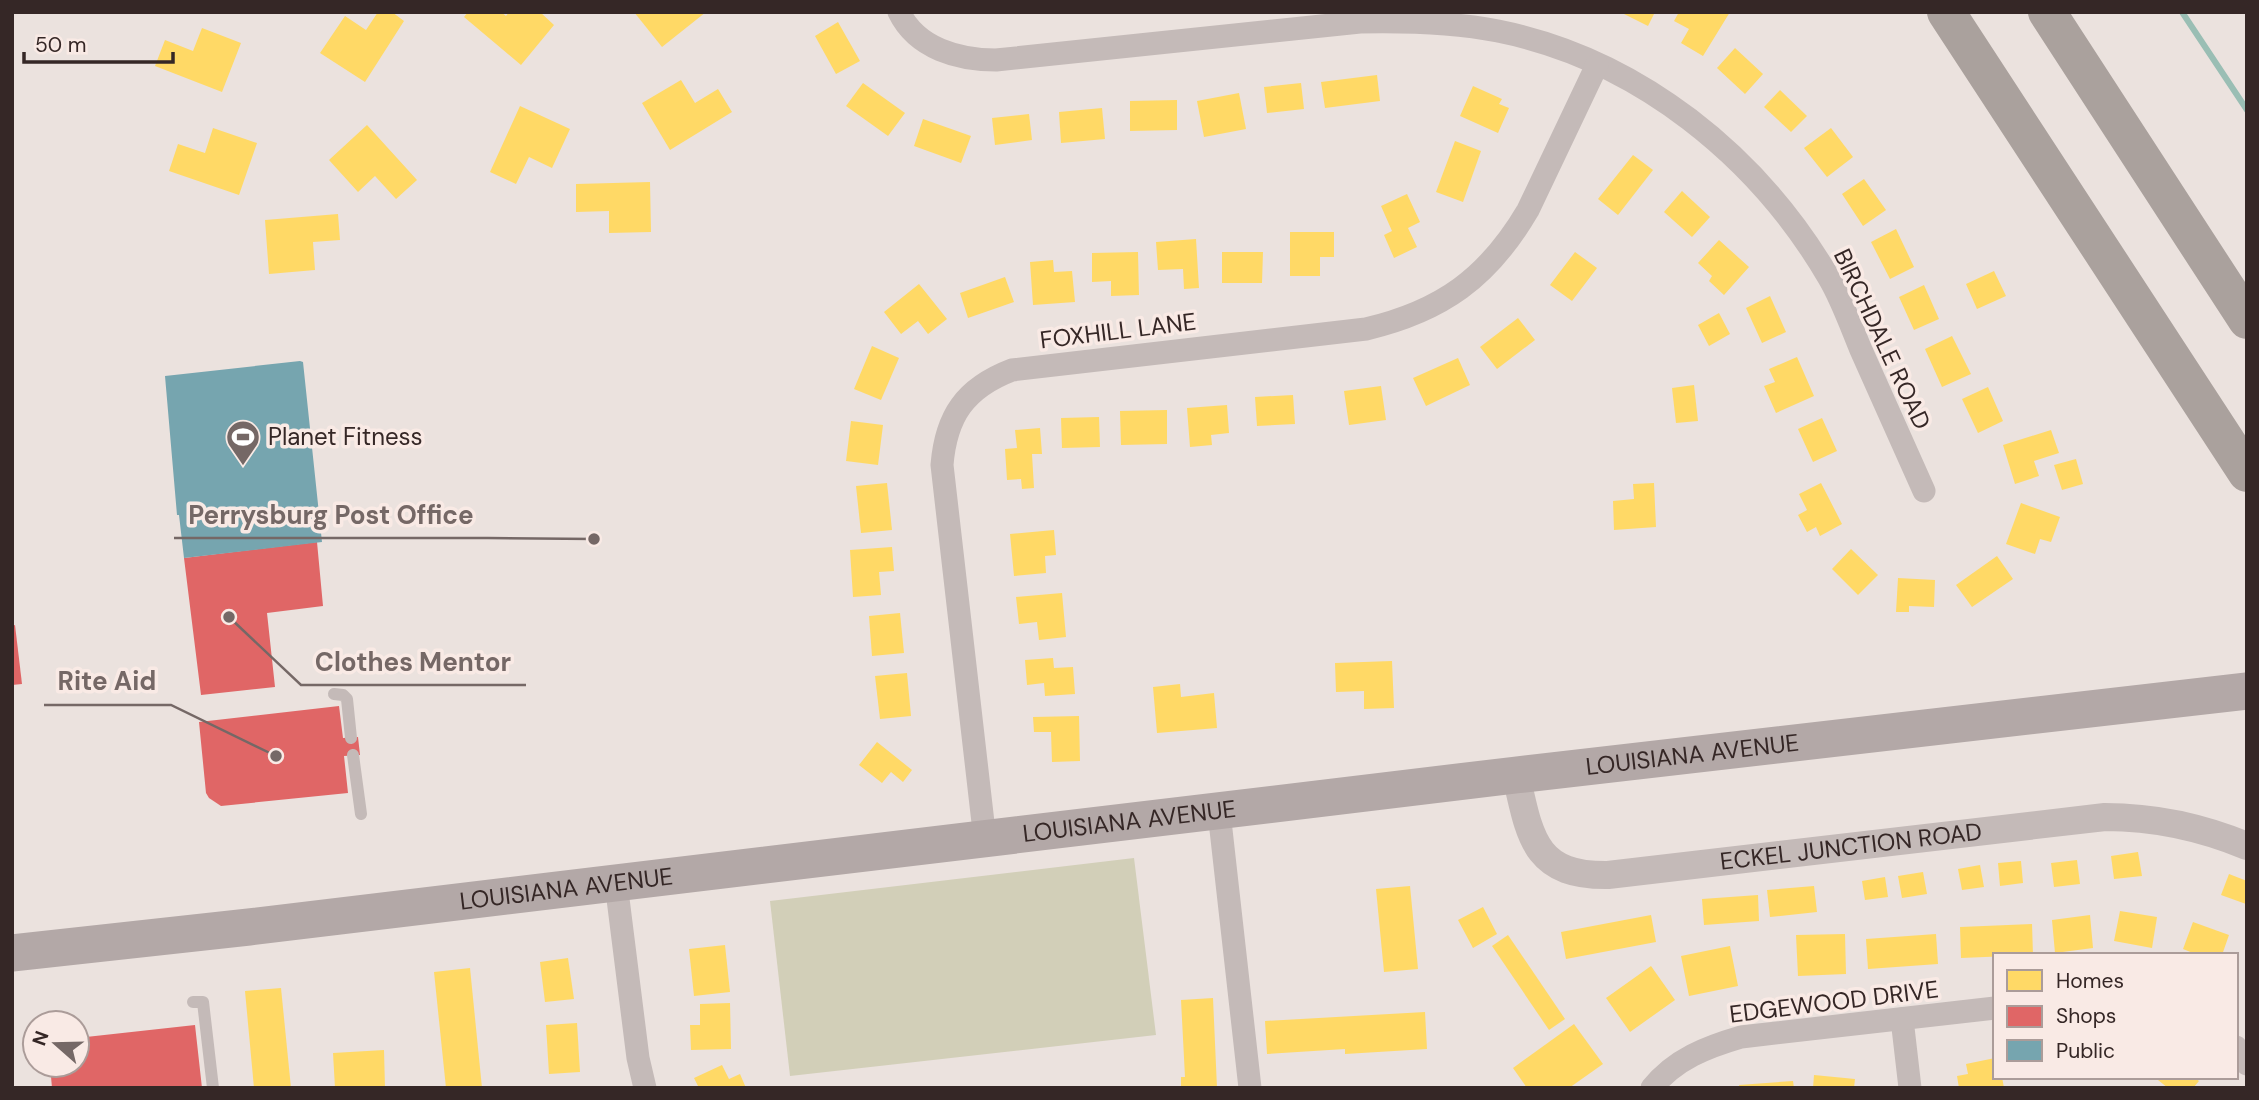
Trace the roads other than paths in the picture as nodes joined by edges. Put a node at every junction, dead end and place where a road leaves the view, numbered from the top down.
1 (899, 12) edge
2 (1946, 12) edge
3 (2047, 12) edge
4 (1498, 21) edge
5 (1597, 65) junction
6 (2247, 320) edge
7 (2247, 473) edge
8 (1924, 491) dead end
9 (2247, 691) edge
10 (334, 694) dead end
11 (351, 738) dead end
12 (353, 755) dead end
13 (1517, 775) junction
14 (1219, 812) junction
15 (361, 814) dead end
16 (985, 840) junction
17 (2247, 846) edge
18 (616, 883) junction
19 (12, 953) edge
20 (192, 1002) dead end
21 (1993, 1008) edge
22 (1902, 1019) junction
23 (213, 1088) edge
24 (645, 1088) edge
25 (1250, 1088) edge
26 (1652, 1088) edge
27 (1910, 1088) edge

1 - 4 street, BIRCHDALE ROAD
2 - 7 highway
3 - 6 highway
4 - 5 street, BIRCHDALE ROAD
5 - 8 street, BIRCHDALE ROAD
5 - 16 street, FOXHILL LANE
9 - 13 main road, LOUISIANA AVENUE
10 - 11 lane
12 - 15 lane
13 - 14 main road, LOUISIANA AVENUE
13 - 17 street, ECKEL JUNCTION ROAD
14 - 16 main road, LOUISIANA AVENUE
14 - 25 street
16 - 18 main road, LOUISIANA AVENUE
18 - 19 main road, LOUISIANA AVENUE
18 - 24 street
20 - 23 lane
21 - 22 street, EDGEWOOD DRIVE
22 - 26 street, EDGEWOOD DRIVE
22 - 27 street

